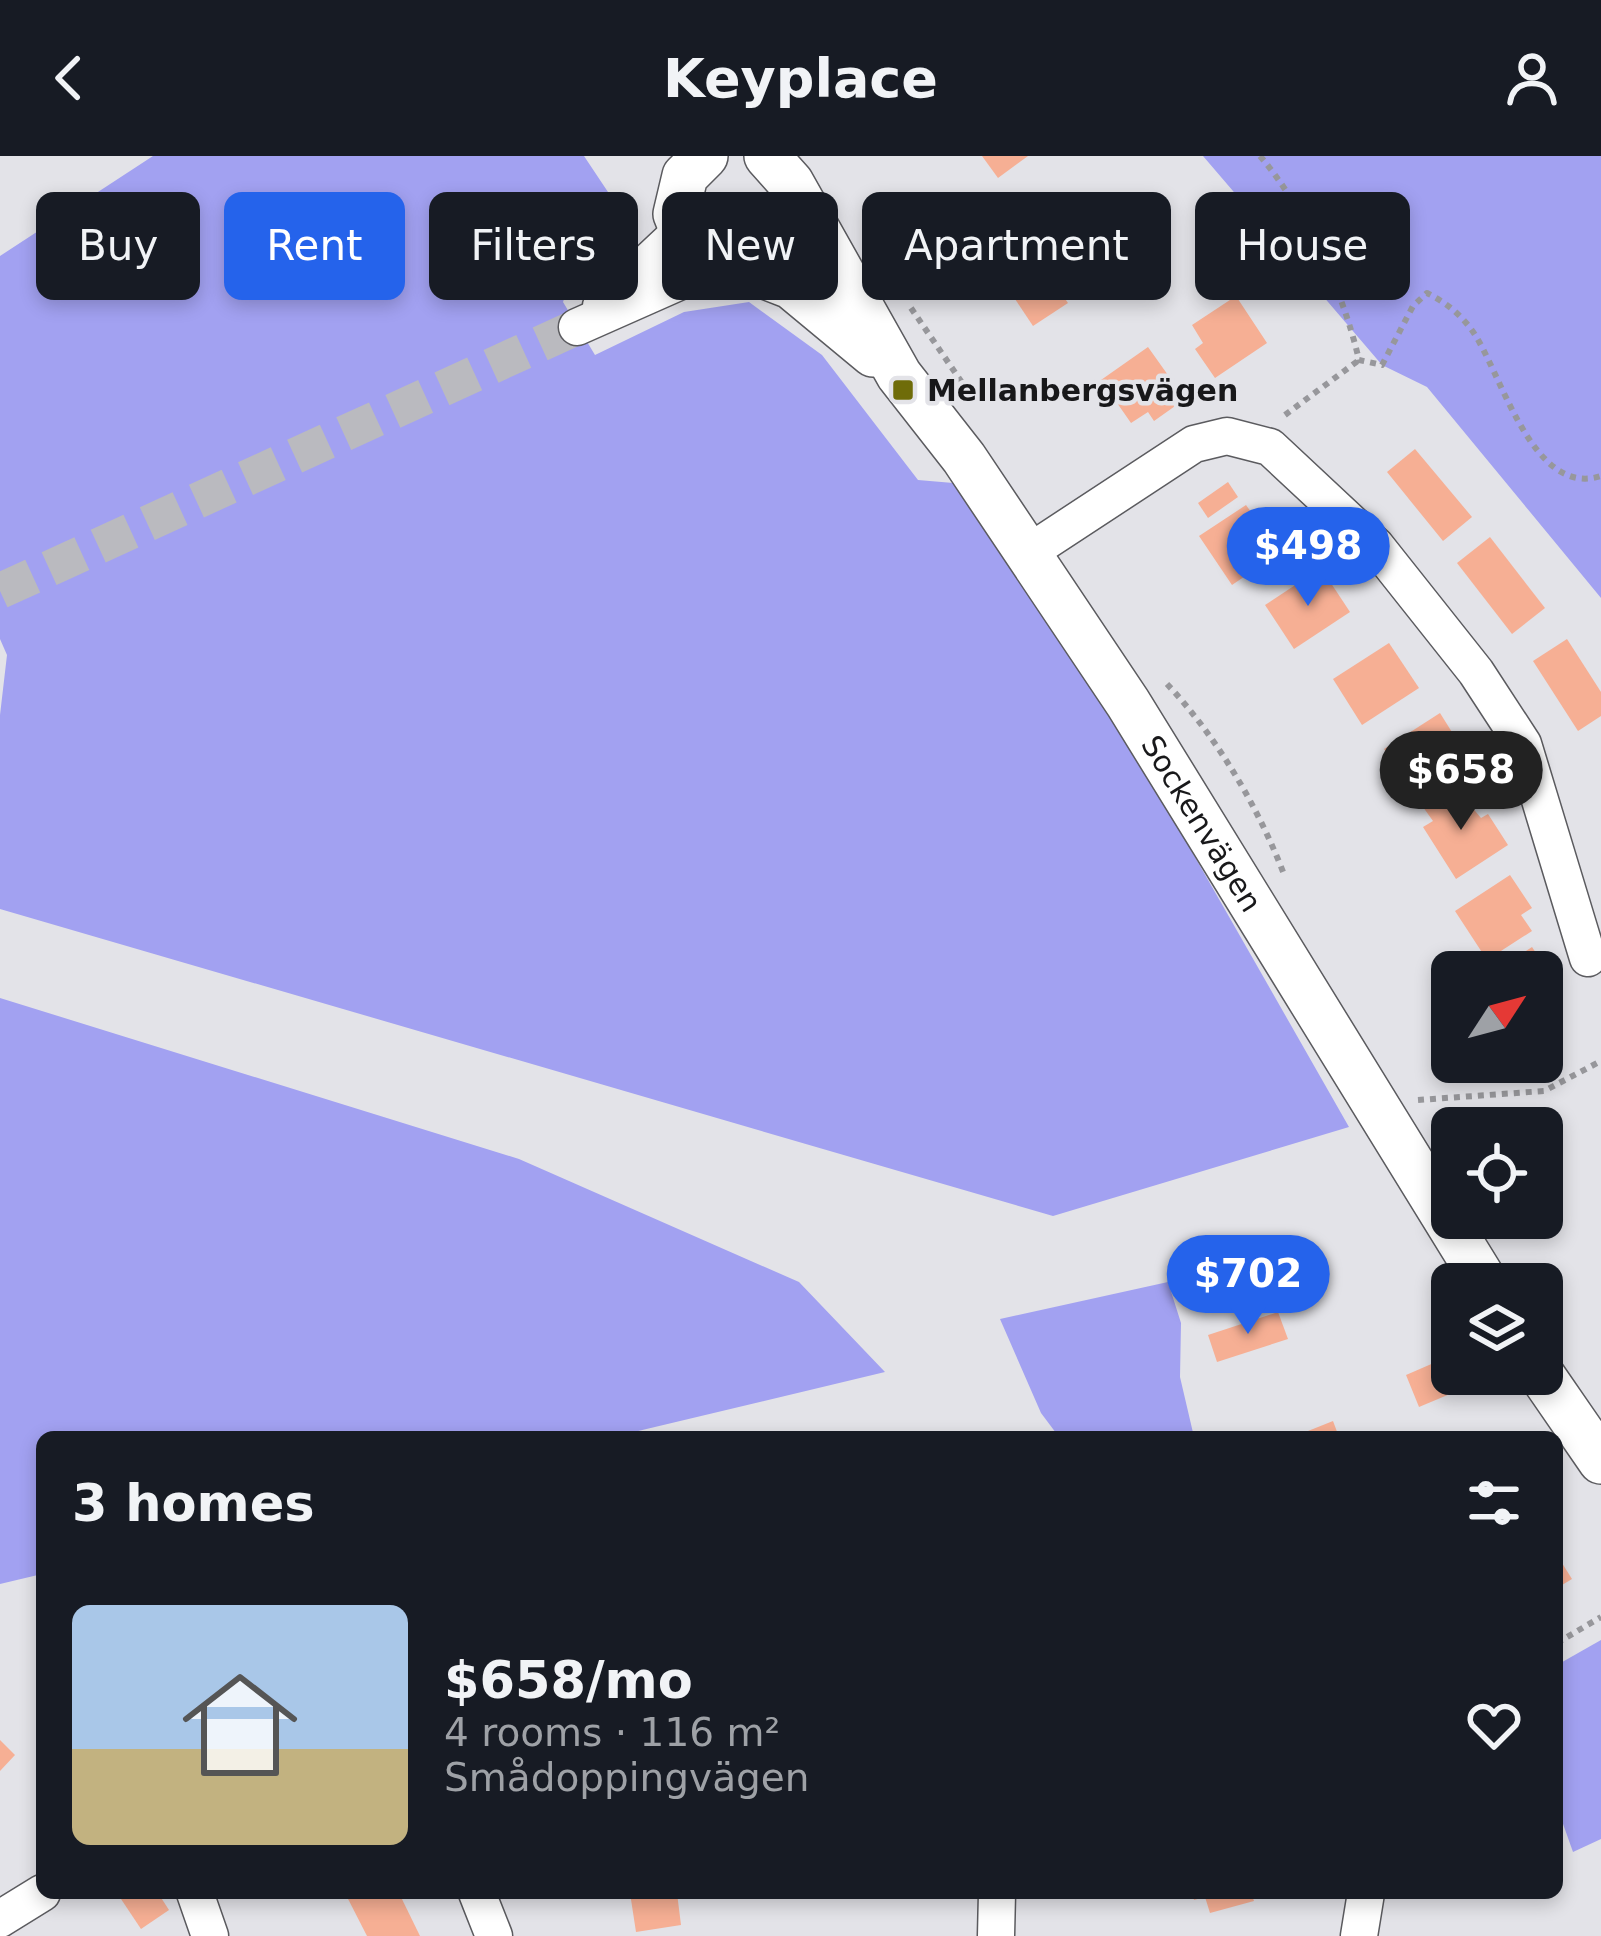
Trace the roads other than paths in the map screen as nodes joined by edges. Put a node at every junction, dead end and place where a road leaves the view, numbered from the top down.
1 (766, 156) edge
2 (795, 192) edge
3 (662, 249) edge
4 (838, 268) edge
5 (662, 290) edge
6 (808, 300) edge
7 (899, 375) junction
8 (1028, 553) junction
9 (1588, 958) dead end
10 (1473, 1263) edge
11 (1555, 1395) edge
12 (1601, 1461) edge
13 (36, 1897) edge
14 (197, 1899) edge
15 (479, 1899) edge
16 (997, 1899) edge
17 (1365, 1899) edge
18 (0, 1919) edge
19 (210, 1936) edge
20 (494, 1936) edge
21 (996, 1936) edge
22 (1359, 1936) edge

1 - 2 street, Sockenvägen
3 - 5 street
4 - 7 street, Sockenvägen
6 - 7 street, Sockenvägen
7 - 8 street, Sockenvägen
8 - 9 street
8 - 10 street, Sockenvägen
11 - 12 street
13 - 18 street
14 - 19 street
15 - 20 street
16 - 21 street
17 - 22 street

